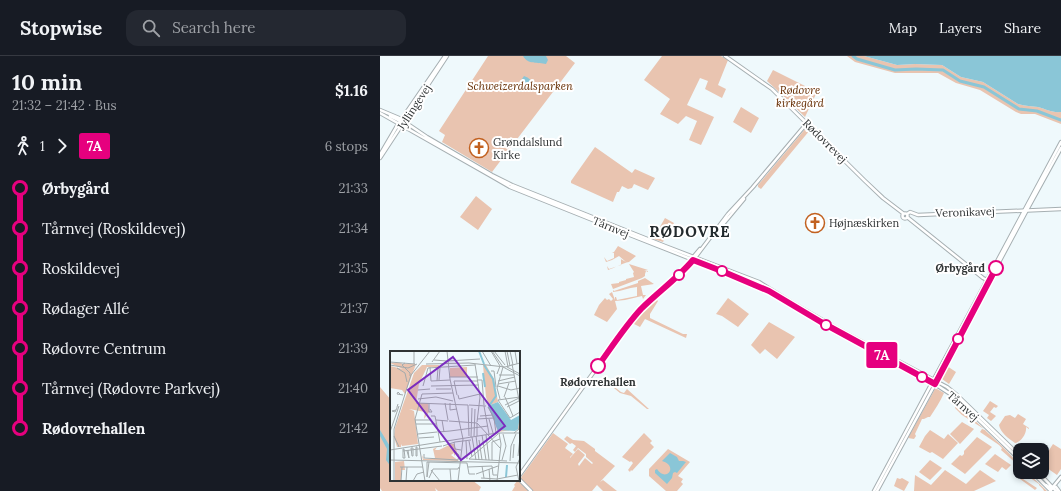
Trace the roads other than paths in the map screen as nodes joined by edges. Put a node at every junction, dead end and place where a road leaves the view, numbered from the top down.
1 (446, 56) edge
2 (725, 56) edge
3 (380, 112) edge
4 (401, 122) junction
5 (807, 123) junction
6 (1061, 142) edge
7 (1061, 148) edge
8 (380, 154) edge
9 (380, 158) edge
10 (1061, 209) edge
11 (1026, 210) junction
12 (906, 215) junction
13 (693, 258) junction
14 (989, 280) junction
15 (934, 381) junction
16 (1013, 449) edge
17 (1013, 453) edge
18 (520, 475) edge
19 (1039, 479) edge
20 (1045, 479) edge
21 (1060, 479) edge
22 (520, 480) edge
23 (1054, 489) edge
24 (531, 491) edge
25 (874, 491) edge
26 (877, 491) edge

1 - 4 street, Jyllingevej
2 - 5 street, Rødovrevej
3 - 4 street, Tårnvej
3 - 4 street, Tårnvej
4 - 8 street, Jyllingevej
4 - 9 street, Jyllingevej
4 - 13 street, Tårnvej
5 - 12 street, Rødovrevej
5 - 13 street
6 - 11 street
7 - 11 street
10 - 11 street, Veronikavej
11 - 12 street, Veronikavej
11 - 14 street
12 - 14 street, Rødovrevej
13 - 15 street, Tårnvej
13 - 18 street
14 - 15 street
15 - 16 street, Tårnvej
15 - 17 street, Tårnvej
15 - 25 street
15 - 26 street
19 - 23 street
20 - 23 street
21 - 23 street
22 - 24 street

